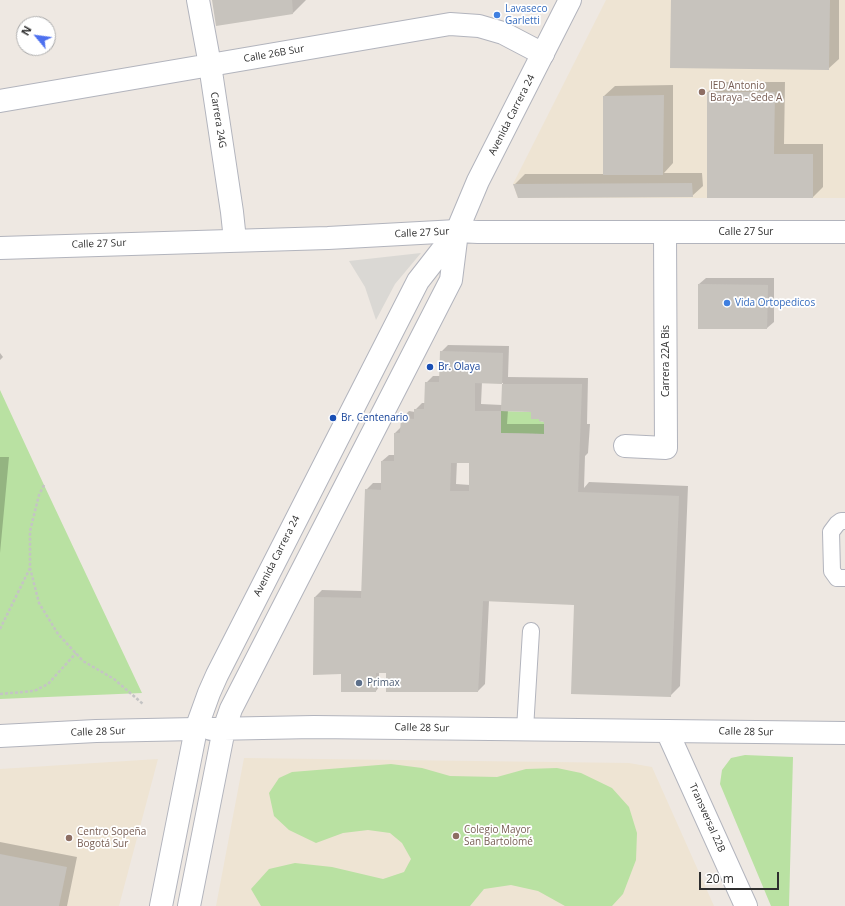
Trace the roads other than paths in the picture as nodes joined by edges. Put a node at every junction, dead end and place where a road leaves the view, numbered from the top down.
1 (198, 0) edge
2 (570, 0) edge
3 (543, 54) junction
4 (210, 65) junction
5 (0, 101) edge
6 (457, 231) junction
7 (666, 232) junction
8 (845, 232) edge
9 (235, 240) junction
10 (0, 248) edge
11 (625, 446) dead end
12 (845, 521) edge
13 (845, 578) edge
14 (531, 631) dead end
15 (196, 729) junction
16 (224, 729) junction
17 (525, 729) junction
18 (668, 731) junction
19 (845, 733) edge
20 (0, 736) edge
21 (161, 906) edge
22 (189, 906) edge
23 (746, 906) edge

1 - 4 main road, Carrera 24G
2 - 3 main road, Avenida Carrera 24
3 - 4 main road, Calle 26B Sur
3 - 6 main road, Avenida Carrera 24
4 - 5 main road, Calle 26B Sur
4 - 9 main road, Carrera 24G
6 - 7 main road, Calle 27 Sur
6 - 9 main road, Calle 27 Sur
6 - 15 main road, Avenida Carrera 24
6 - 16 main road, Avenida Carrera 24
7 - 8 main road, Calle 27 Sur
7 - 11 main road, Carrera 22A Bis
9 - 10 main road, Calle 27 Sur
12 - 13 lane
14 - 17 lane
15 - 16 main road, Calle 28 Sur
15 - 20 main road, Calle 28 Sur
15 - 21 main road, Avenida Carrera 24
16 - 17 main road, Calle 28 Sur
16 - 22 main road, Avenida Carrera 24
17 - 18 main road, Calle 28 Sur
18 - 19 main road, Calle 28 Sur
18 - 23 main road, Transversal 22B

